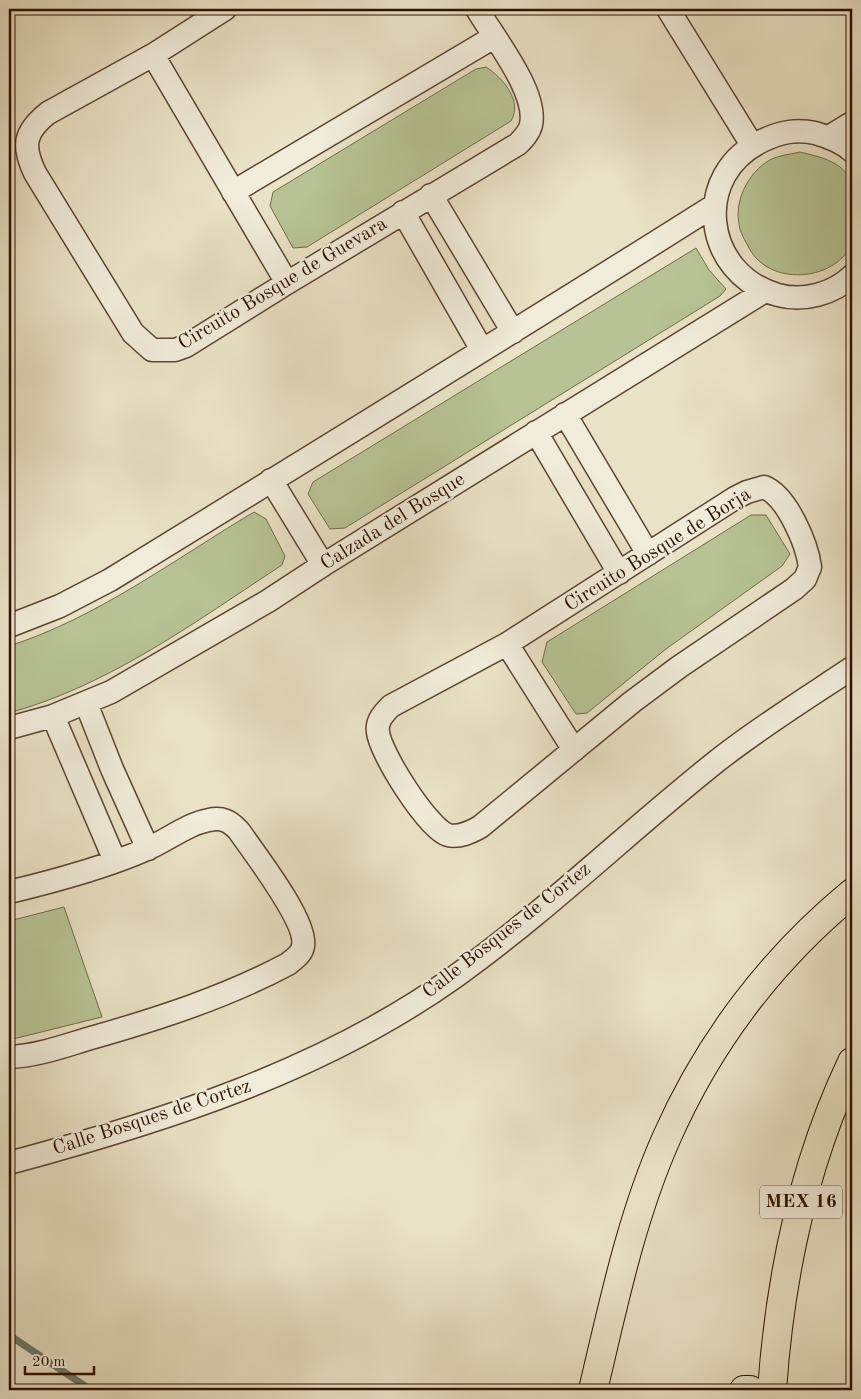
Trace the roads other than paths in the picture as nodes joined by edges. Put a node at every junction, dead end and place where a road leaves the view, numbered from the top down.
1 (225, 9) edge
2 (477, 9) edge
3 (668, 9) edge
4 (494, 37) junction
5 (153, 55) junction
6 (852, 123) edge
7 (829, 137) junction
8 (752, 146) junction
9 (852, 151) edge
10 (233, 192) junction
11 (431, 195) junction
12 (714, 205) junction
13 (403, 212) junction
14 (287, 283) junction
15 (850, 284) edge
16 (765, 291) junction
17 (513, 332) junction
18 (482, 350) junction
19 (565, 414) junction
20 (536, 432) junction
21 (272, 480) junction
22 (648, 554) junction
23 (323, 565) junction
24 (618, 573) junction
25 (9, 626) edge
26 (507, 644) junction
27 (852, 668) edge
28 (86, 703) junction
29 (53, 716) junction
30 (9, 728) edge
31 (574, 750) junction
32 (148, 849) junction
33 (115, 861) junction
34 (9, 892) edge
35 (852, 893) edge
36 (9, 1057) edge
37 (852, 1062) edge
38 (9, 1163) edge
39 (592, 1390) edge
40 (744, 1390) edge
41 (750, 1390) edge
42 (772, 1390) edge

1 - 5 street, Circuito Bosque de Guevara
2 - 4 street, Circuito Bosque de Guevara
3 - 8 street
4 - 10 street
4 - 11 street, Circuito Bosque de Guevara
5 - 10 street
5 - 14 street, Circuito Bosque de Guevara
6 - 7 street
7 - 8 street
7 - 9 street
8 - 12 street
10 - 14 street
11 - 13 street, Circuito Bosque de Guevara
11 - 17 street
12 - 16 street
12 - 17 street
13 - 14 street, Circuito Bosque de Guevara
13 - 18 street
15 - 16 street
16 - 19 street, Calzada del Bosque
17 - 18 street
18 - 21 street
19 - 20 street, Calzada del Bosque
19 - 22 street
20 - 23 street, Calzada del Bosque
20 - 24 street
21 - 23 street
21 - 25 street
22 - 24 street, Circuito Bosque de Borja
22 - 31 street, Circuito Bosque de Borja
23 - 28 street, Calzada del Bosque
24 - 26 street, Circuito Bosque de Borja
26 - 31 street
26 - 31 street, Circuito Bosque de Borja
27 - 38 street, Calle Bosques de Cortez
28 - 29 street, Calzada del Bosque
28 - 32 street
29 - 30 street, Calzada del Bosque
29 - 33 street
32 - 33 street
32 - 36 street
33 - 34 street
35 - 39 highway
37 - 42 highway, MEX 16
40 - 41 highway

